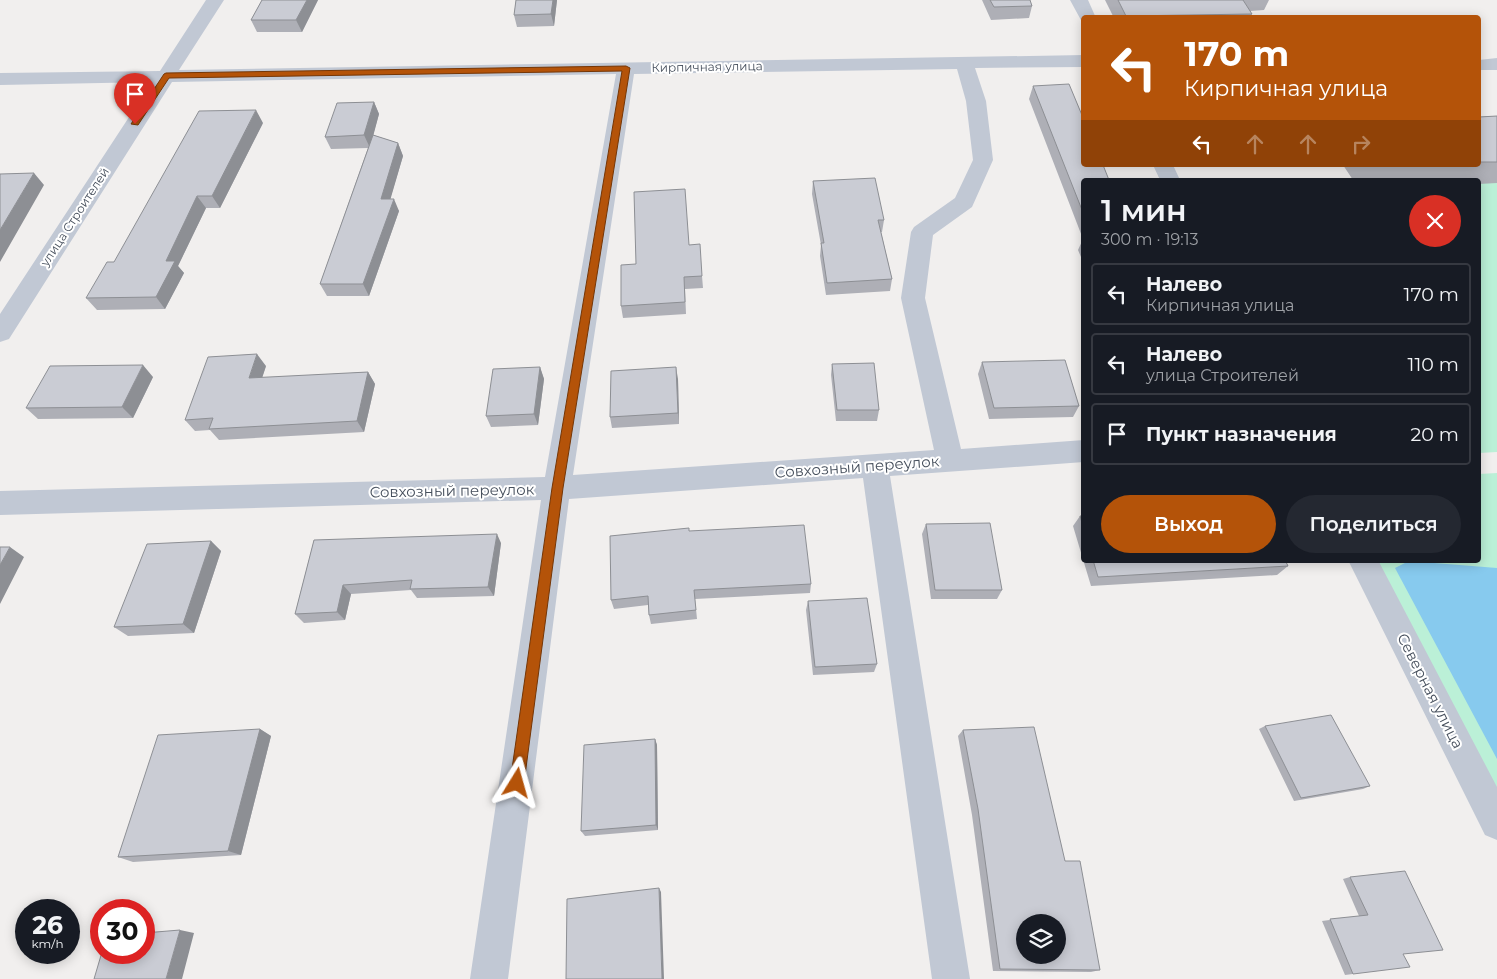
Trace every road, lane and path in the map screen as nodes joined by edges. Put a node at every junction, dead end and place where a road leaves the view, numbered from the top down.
1 (215, 0) edge
2 (1079, 0) edge
3 (1086, 15) edge
4 (1081, 61) edge
5 (964, 63) junction
6 (1497, 64) edge
7 (1481, 65) edge
8 (626, 68) junction
9 (166, 75) junction
10 (0, 79) edge
11 (0, 333) edge
12 (1081, 451) edge
13 (950, 461) junction
14 (875, 466) junction
15 (557, 488) junction
16 (0, 502) edge
17 (1365, 563) edge
18 (1497, 823) edge
19 (490, 979) edge
20 (951, 979) edge

1 - 9 street, улица Строителей
2 - 3 street
4 - 5 street, Кирпичная улица
5 - 8 street, Кирпичная улица
5 - 13 street
6 - 7 street
8 - 9 street, Кирпичная улица
8 - 15 street
9 - 10 street, Кирпичная улица
9 - 11 street, улица Строителей
12 - 13 street, Совхозный переулок
13 - 14 street, Совхозный переулок
14 - 15 street, Совхозный переулок
14 - 20 street
15 - 16 street, Совхозный переулок
15 - 19 street
17 - 18 street, Северная улица

